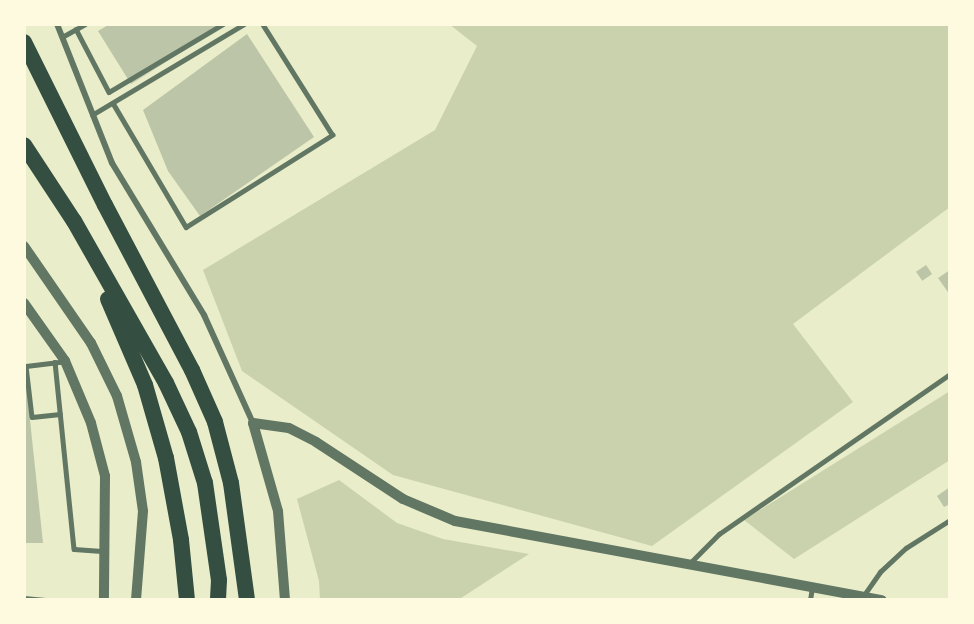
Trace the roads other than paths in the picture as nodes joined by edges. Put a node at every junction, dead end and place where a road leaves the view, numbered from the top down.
1 (57, 24) edge
2 (84, 24) edge
3 (223, 24) edge
4 (244, 24) edge
5 (262, 24) edge
6 (76, 29) junction
7 (62, 37) junction
8 (24, 42) edge
9 (113, 103) junction
10 (92, 115) junction
11 (24, 145) edge
12 (74, 221) junction
13 (24, 246) edge
14 (24, 303) edge
15 (60, 361) junction
16 (25, 366) edge
17 (950, 374) edge
18 (60, 414) junction
19 (253, 423) junction
20 (950, 520) edge
21 (106, 550) junction
22 (688, 565) junction
23 (812, 587) junction
24 (864, 596) junction
25 (24, 598) edge
26 (48, 600) edge
27 (104, 600) edge
28 (136, 600) edge
29 (188, 600) edge
30 (218, 600) edge
31 (247, 600) edge
32 (285, 600) edge
33 (810, 600) edge
34 (882, 600) edge

1 - 7 street
2 - 6 lane
3 - 6 lane
4 - 9 lane
5 - 9 lane
6 - 7 lane
7 - 10 street
8 - 31 highway
9 - 10 lane
10 - 19 street
11 - 12 highway
12 - 29 highway
12 - 30 highway
13 - 28 street
14 - 15 street
15 - 16 lane
15 - 18 lane
15 - 21 street
16 - 18 lane
17 - 22 lane
18 - 21 lane
19 - 22 street
19 - 32 street
20 - 24 lane
21 - 27 street
22 - 23 street
23 - 24 street
23 - 33 lane
24 - 34 street
25 - 26 lane

